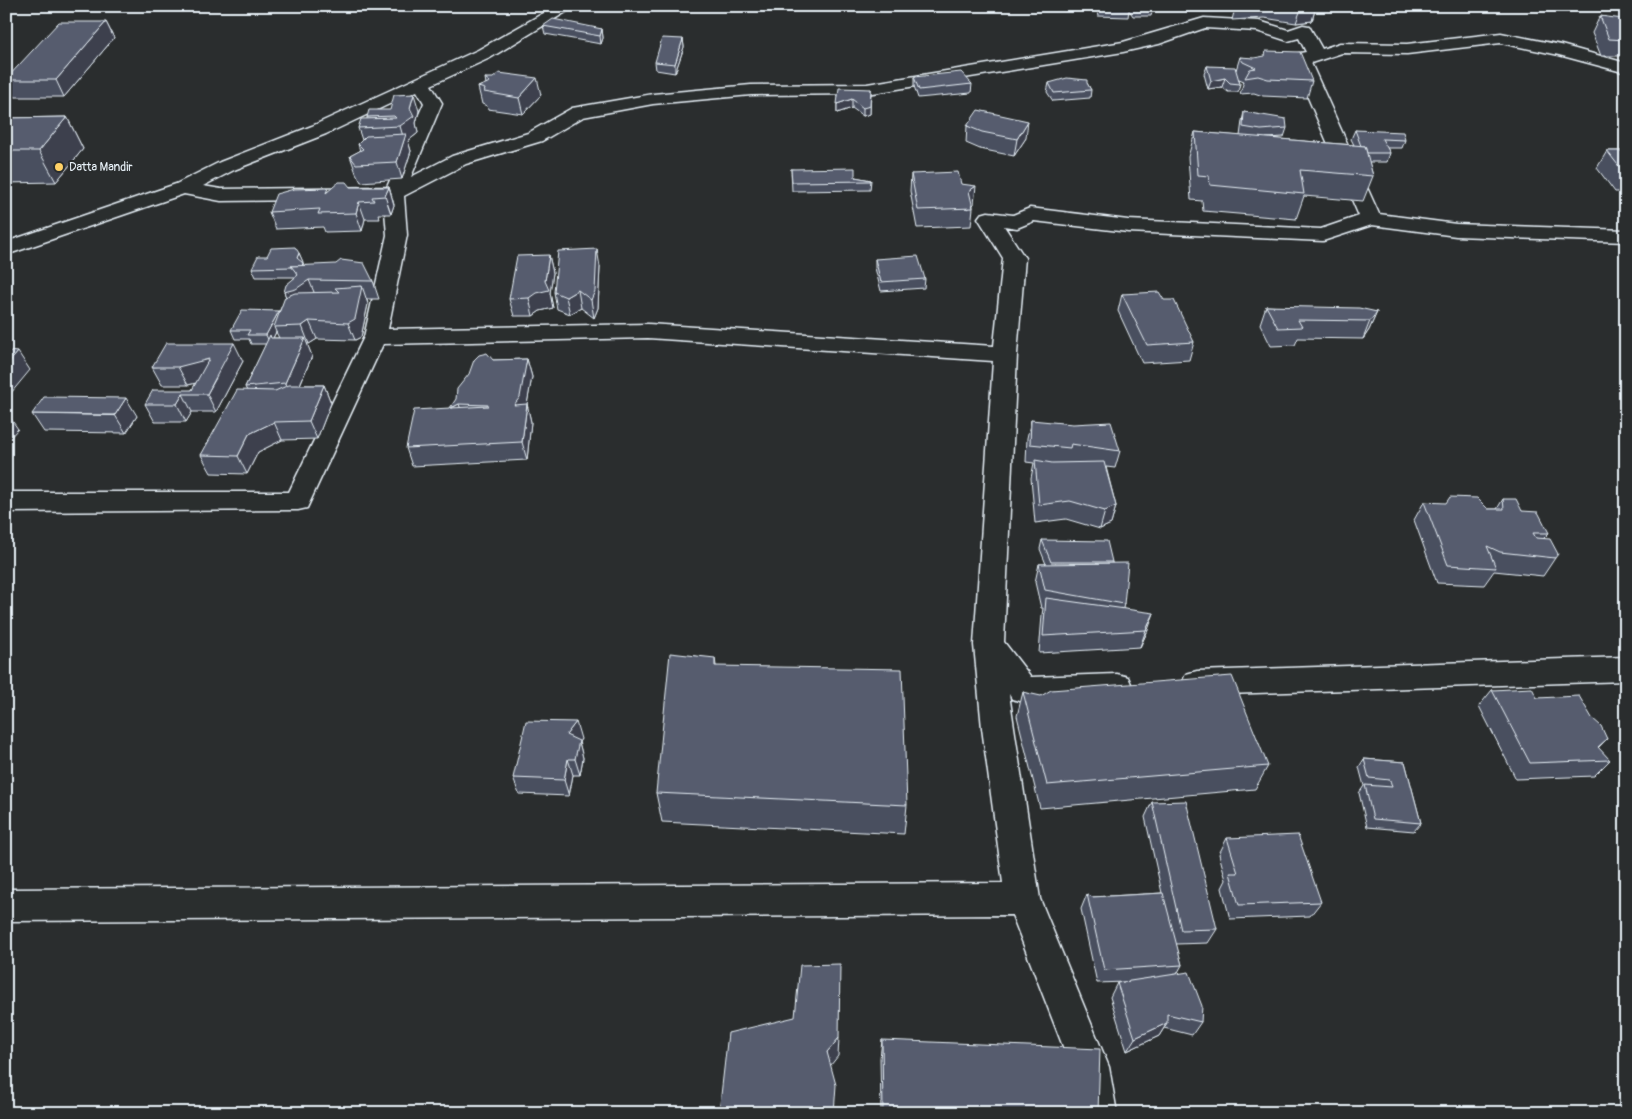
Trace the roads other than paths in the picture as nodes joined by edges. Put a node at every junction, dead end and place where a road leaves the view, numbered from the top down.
1 (568, 6) edge
2 (1317, 57) junction
3 (1626, 68) edge
4 (421, 83) junction
5 (184, 188) junction
6 (394, 193) junction
7 (1371, 219) junction
8 (1626, 236) edge
9 (6, 249) edge
10 (375, 337) junction
11 (1005, 354) junction
12 (6, 502) edge
13 (989, 645) junction
14 (1626, 669) edge
15 (1171, 684) edge
16 (1141, 686) edge
17 (1023, 899) junction
18 (6, 905) edge
19 (1098, 1113) edge

1 - 4 street
2 - 3 street
2 - 6 street
2 - 7 street
4 - 5 street
4 - 6 street
5 - 6 street
5 - 9 street
6 - 10 street
7 - 8 street
7 - 11 street
10 - 11 street
10 - 12 street
11 - 13 street
13 - 16 street
13 - 17 street
14 - 15 street
17 - 18 street
17 - 19 street

